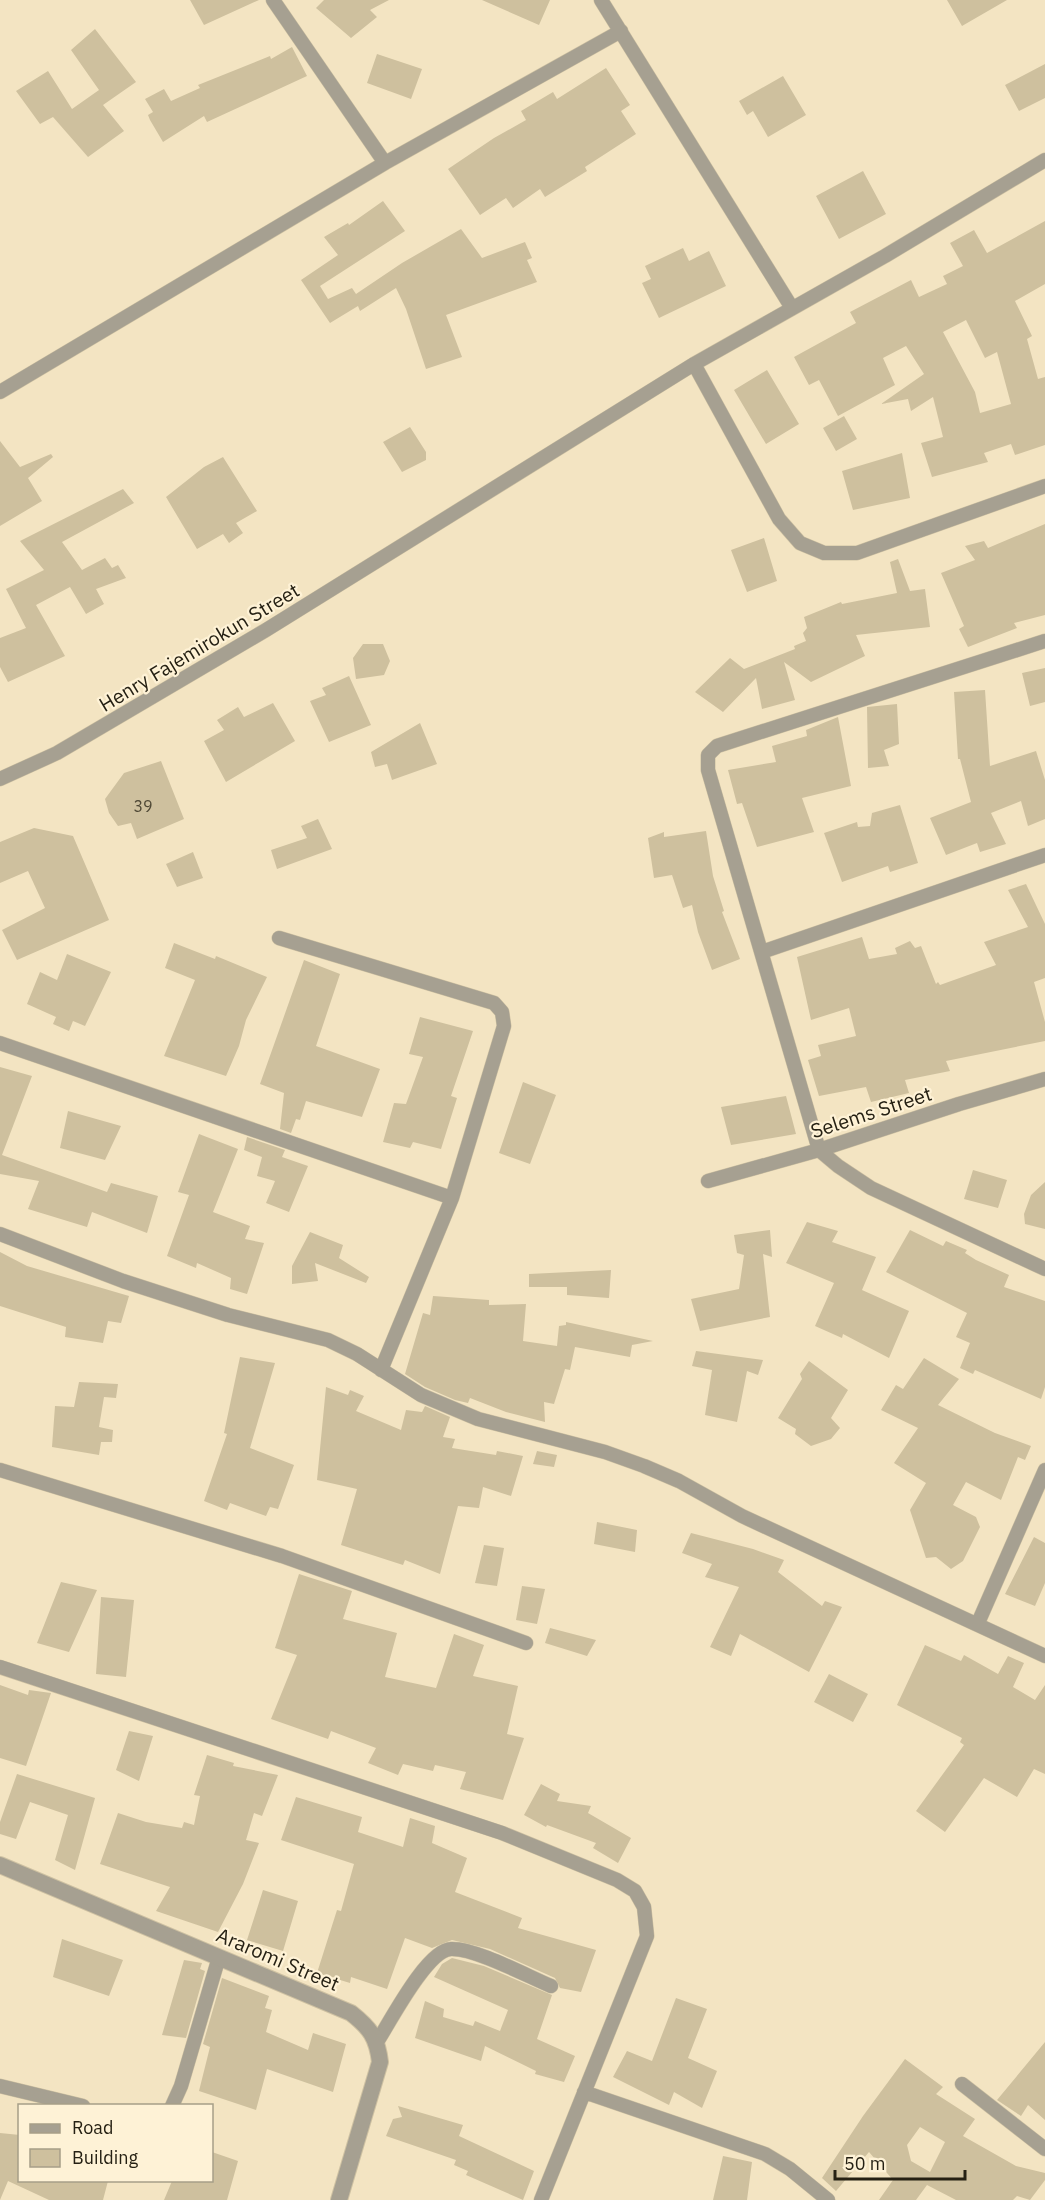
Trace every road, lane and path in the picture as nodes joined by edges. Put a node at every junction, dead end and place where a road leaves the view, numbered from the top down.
1 (273, 0) edge
2 (601, 0) edge
3 (621, 31) junction
4 (1045, 160) edge
5 (385, 163) junction
6 (792, 308) junction
7 (694, 364) junction
8 (0, 392) edge
9 (1045, 486) edge
10 (1045, 641) edge
11 (0, 779) edge
12 (1045, 855) edge
13 (279, 938) dead end
14 (762, 952) junction
15 (0, 1043) edge
16 (1045, 1079) edge
17 (819, 1149) junction
18 (708, 1181) dead end
19 (452, 1198) junction
20 (0, 1234) edge
21 (1045, 1269) edge
22 (381, 1370) junction
23 (0, 1470) edge
24 (1045, 1470) edge
25 (978, 1623) junction
26 (526, 1643) dead end
27 (1045, 1656) edge
28 (0, 1667) edge
29 (0, 1865) edge
30 (219, 1957) junction
31 (551, 1986) dead end
32 (377, 2042) junction
33 (962, 2084) dead end
34 (0, 2085) edge
35 (584, 2092) junction
36 (75, 2104) edge
37 (173, 2104) edge
38 (1045, 2149) edge
39 (339, 2200) edge
40 (542, 2200) edge
41 (828, 2200) edge

1 - 5 street
2 - 3 street
3 - 5 street
3 - 6 street
4 - 6 street, Henry Fajemirokun Street
5 - 8 street
6 - 7 street, Henry Fajemirokun Street
7 - 9 street
7 - 11 street, Henry Fajemirokun Street
10 - 14 street
12 - 14 street
13 - 19 street
14 - 17 street
15 - 19 street
16 - 17 street, Selems Street
17 - 18 street, Selems Street
17 - 21 street
19 - 22 street
20 - 22 street
22 - 25 street
23 - 26 street
24 - 25 street
25 - 27 street
28 - 35 street
29 - 30 street, Araromi Street
30 - 32 street, Araromi Street
30 - 37 street
31 - 32 street
32 - 39 street
33 - 38 street
34 - 36 street
35 - 40 street
35 - 41 street

